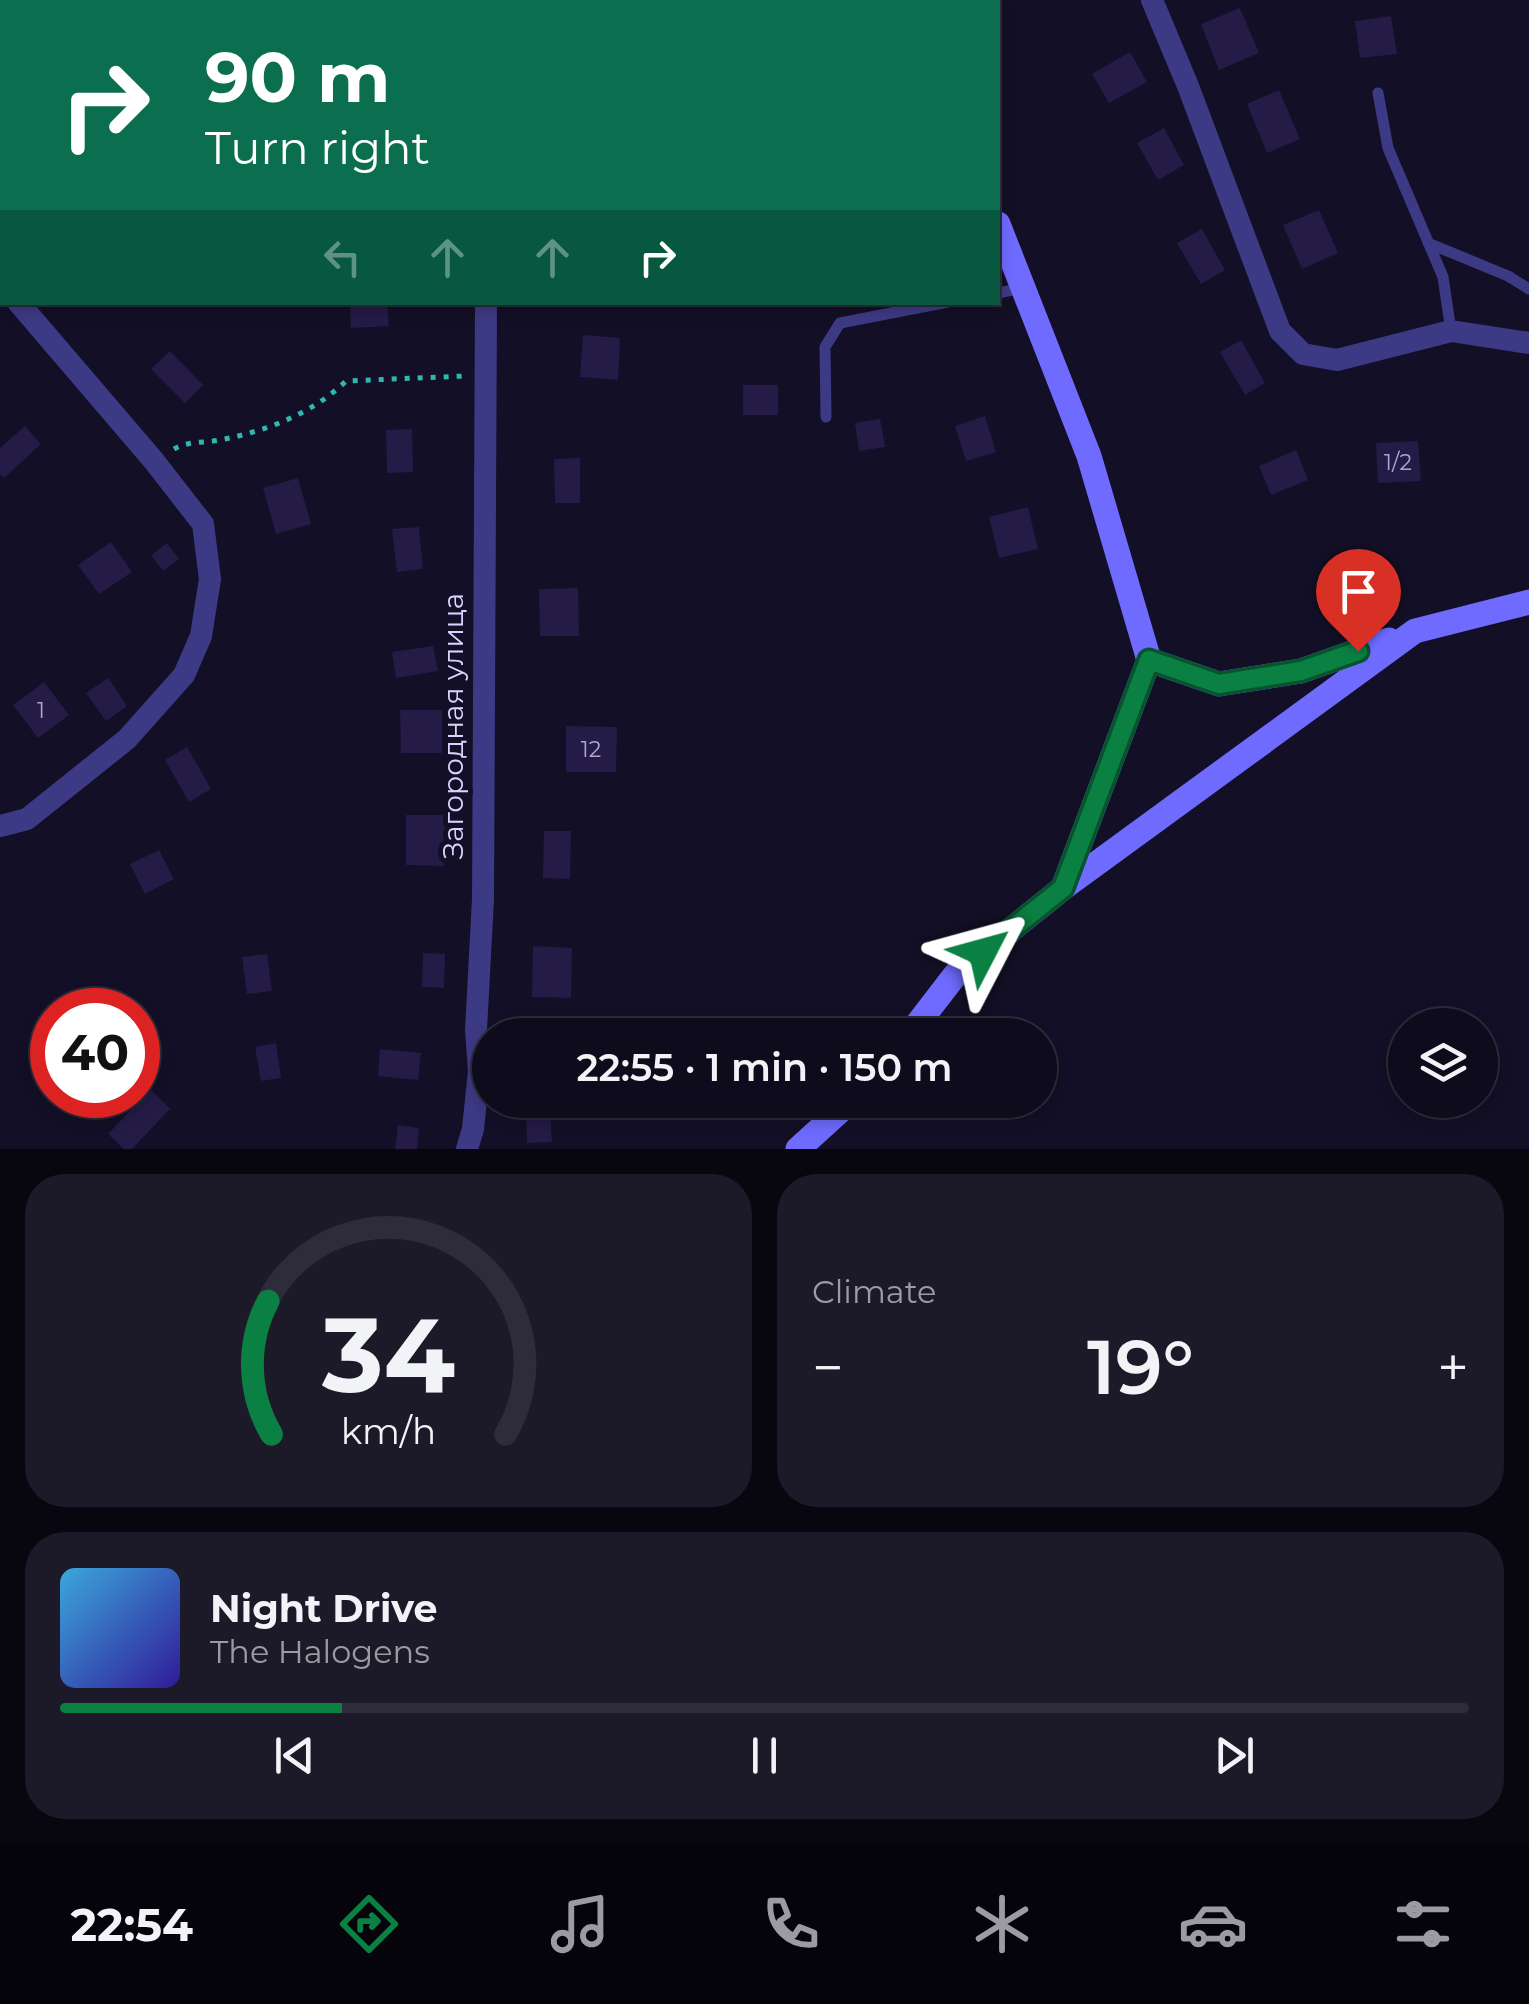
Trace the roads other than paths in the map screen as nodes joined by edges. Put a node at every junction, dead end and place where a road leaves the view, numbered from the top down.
1 (1152, 0) edge
2 (1378, 92) dead end
3 (1000, 229) edge
4 (1428, 243) junction
5 (1024, 288) junction
6 (1529, 289) edge
7 (1000, 293) edge
8 (21, 305) edge
9 (486, 305) edge
10 (933, 305) edge
11 (1451, 330) junction
12 (1529, 343) edge
13 (826, 417) dead end
14 (1529, 602) edge
15 (1416, 631) junction
16 (1149, 660) junction
17 (0, 826) edge
18 (1063, 888) junction
19 (922, 1018) edge
20 (832, 1118) edge
21 (467, 1149) edge
22 (798, 1149) edge

1 - 11 street
2 - 4 lane
3 - 5 street
4 - 6 lane
4 - 11 lane
5 - 7 lane
5 - 16 street
8 - 17 street
9 - 21 street, Загородная улица
10 - 13 lane
11 - 12 street
14 - 15 street
15 - 16 street
15 - 18 street
16 - 18 street
18 - 19 street
20 - 22 street

